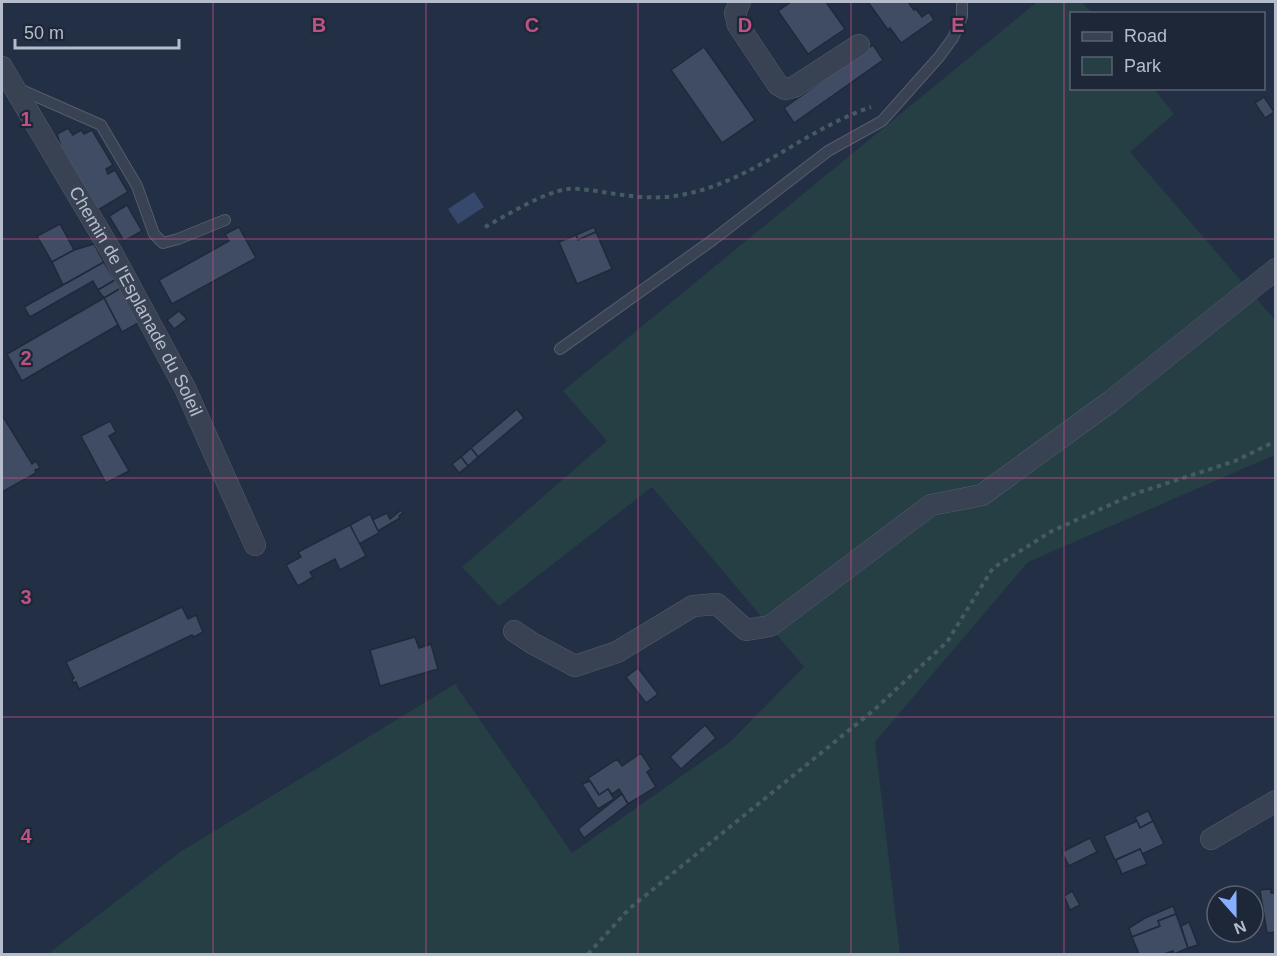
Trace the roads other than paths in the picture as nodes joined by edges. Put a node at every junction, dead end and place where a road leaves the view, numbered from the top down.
1 (740, 2) edge
2 (962, 2) edge
3 (859, 45) dead end
4 (2, 67) edge
5 (14, 87) junction
6 (225, 220) dead end
7 (1275, 269) edge
8 (560, 348) dead end
9 (255, 545) dead end
10 (514, 631) dead end
11 (1275, 801) edge
12 (1211, 839) dead end

1 - 3 street
2 - 8 lane
4 - 5 street, Chemin de l'Esplanade du Soleil
5 - 6 lane
5 - 9 street, Chemin de l'Esplanade du Soleil
7 - 10 street
11 - 12 street

